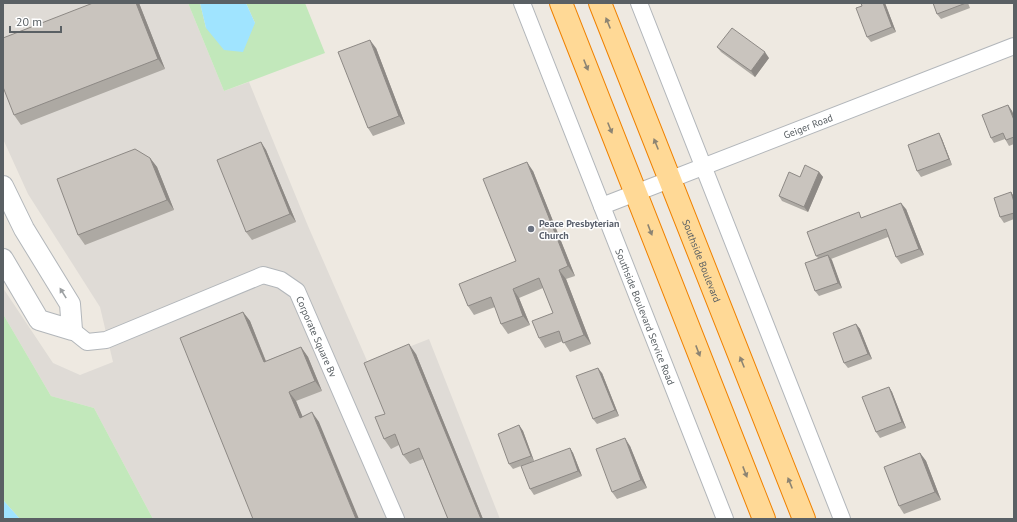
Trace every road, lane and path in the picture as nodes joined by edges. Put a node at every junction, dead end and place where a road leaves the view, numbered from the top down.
1 (522, 3) edge
2 (561, 3) edge
3 (600, 3) edge
4 (639, 3) edge
5 (1014, 46) edge
6 (703, 168) junction
7 (670, 180) junction
8 (3, 186) edge
9 (636, 193) junction
10 (602, 206) junction
11 (3, 259) edge
12 (72, 330) junction
13 (396, 519) edge
14 (725, 519) edge
15 (764, 519) edge
16 (804, 519) edge
17 (842, 519) edge

1 - 10 street, Southside Boulevard Service Road
2 -> 9 highway
7 -> 3 highway, Southside Boulevard
4 - 6 street
5 - 6 street, Geiger Road
6 - 7 street, Geiger Road
6 - 17 street
7 - 9 street, Geiger Road
16 -> 7 highway, Southside Boulevard
12 -> 8 street
9 - 10 street, Geiger Road
9 -> 15 highway
10 - 14 street, Southside Boulevard Service Road
11 - 12 street
12 - 13 street, Corporate Square Bv

